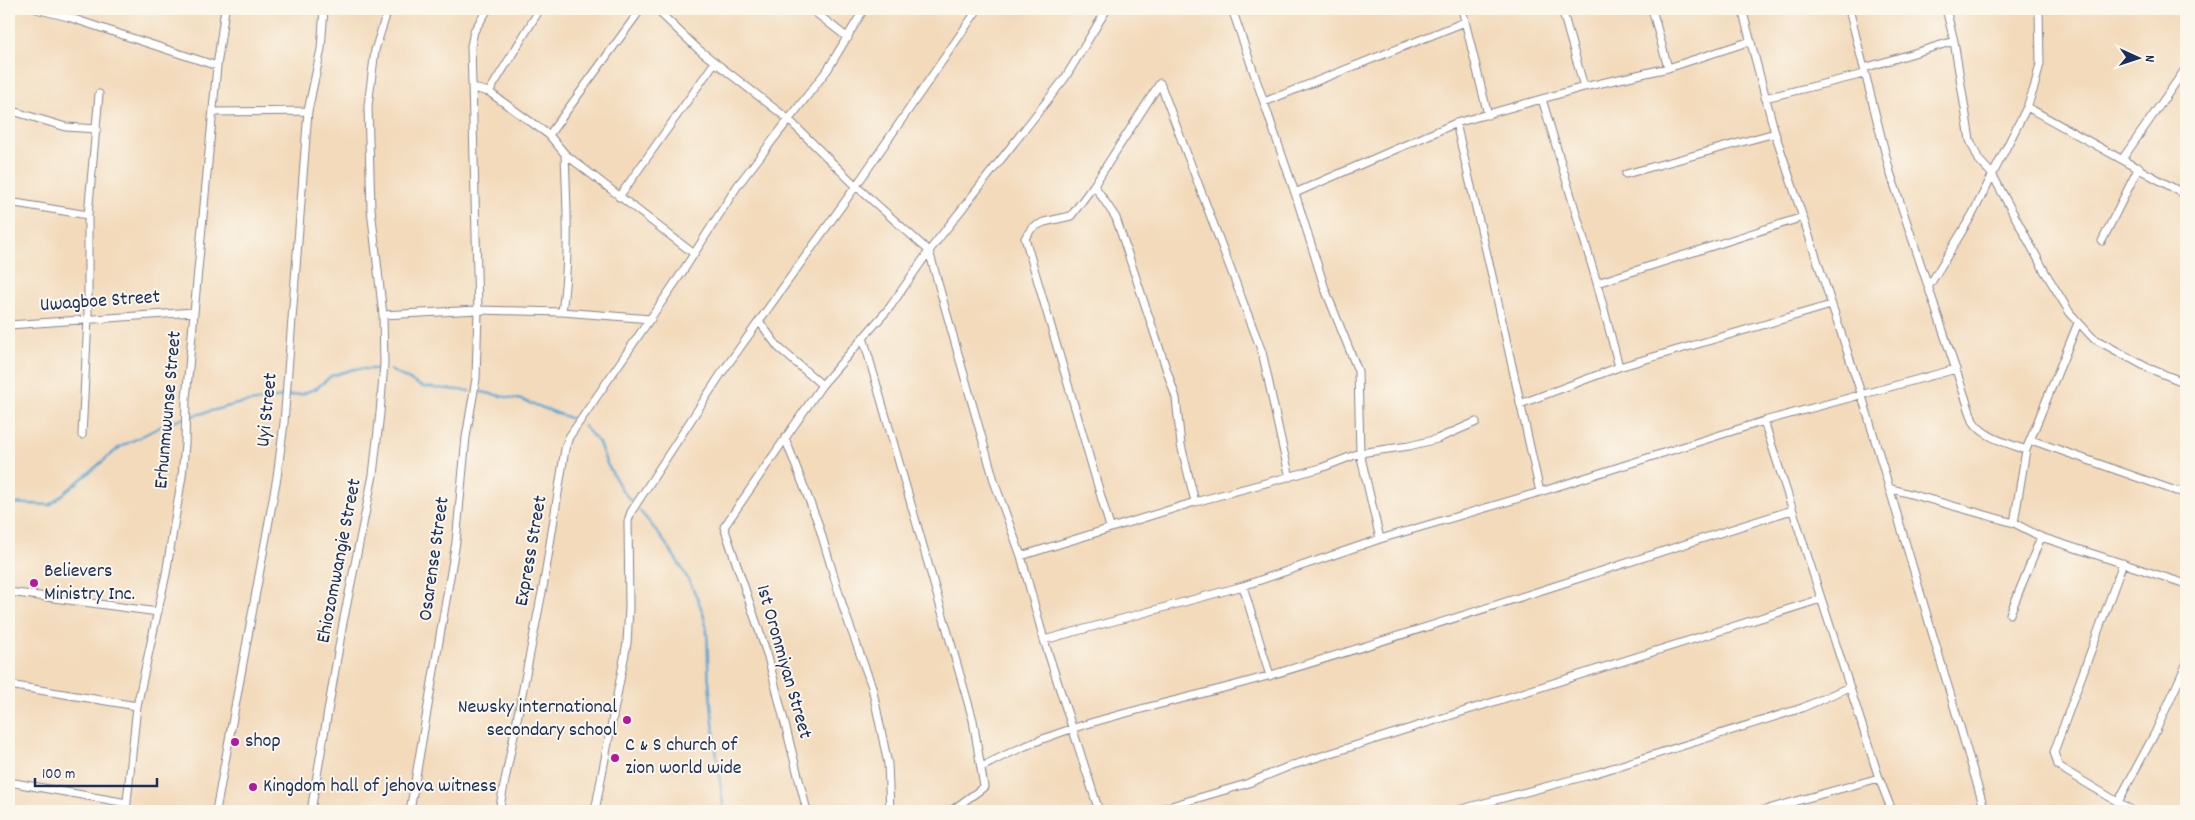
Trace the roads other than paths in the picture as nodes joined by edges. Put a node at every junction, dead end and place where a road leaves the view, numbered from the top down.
1 (36, 9) edge
2 (225, 9) edge
3 (324, 9) edge
4 (388, 9) edge
5 (488, 9) edge
6 (540, 9) edge
7 (641, 9) edge
8 (656, 9) edge
9 (811, 9) edge
10 (864, 9) edge
11 (978, 9) edge
12 (1107, 9) edge
13 (1233, 9) edge
14 (1462, 9) edge
15 (1562, 9) edge
16 (1652, 9) edge
17 (1742, 9) edge
18 (1849, 9) edge
19 (1946, 9) edge
20 (2039, 9) edge
21 (1465, 22) junction
22 (848, 38) junction
23 (1751, 41) junction
24 (1954, 41) junction
25 (715, 62) junction
26 (217, 66) junction
27 (1668, 68) junction
28 (2186, 68) edge
29 (1864, 71) junction
30 (1584, 87) junction
31 (473, 88) junction
32 (490, 92) junction
33 (99, 94) dead end
34 (1766, 98) junction
35 (1542, 99) junction
36 (1264, 102) junction
37 (2027, 107) junction
38 (9, 110) edge
39 (308, 111) junction
40 (213, 112) junction
41 (1488, 114) junction
42 (788, 119) junction
43 (1456, 123) junction
44 (97, 129) junction
45 (1775, 133) junction
46 (549, 135) junction
47 (565, 154) junction
48 (2123, 158) junction
49 (2139, 167) junction
50 (1626, 174) dead end
51 (1992, 174) junction
52 (856, 186) junction
53 (1094, 186) junction
54 (1295, 193) junction
55 (2186, 195) edge
56 (619, 197) junction
57 (9, 202) edge
58 (88, 215) junction
59 (1802, 217) junction
60 (2102, 241) dead end
61 (929, 251) junction
62 (693, 253) junction
63 (1597, 283) junction
64 (1929, 286) junction
65 (1832, 305) junction
66 (478, 310) junction
67 (194, 312) junction
68 (562, 312) junction
69 (383, 314) junction
70 (88, 319) junction
71 (651, 319) junction
72 (759, 321) junction
73 (2078, 323) junction
74 (9, 325) edge
75 (863, 337) junction
76 (1619, 366) junction
77 (1956, 369) junction
78 (2186, 383) edge
79 (822, 385) junction
80 (1862, 396) junction
81 (1520, 404) junction
82 (1764, 421) junction
83 (1476, 422) dead end
84 (82, 435) dead end
85 (785, 438) junction
86 (2030, 440) junction
87 (2026, 450) junction
88 (1360, 453) junction
89 (1290, 477) junction
90 (1889, 488) junction
91 (1540, 492) junction
92 (2186, 492) edge
93 (1196, 502) junction
94 (1792, 510) junction
95 (2014, 523) junction
96 (1110, 527) junction
97 (2041, 537) junction
98 (1380, 539) junction
99 (1021, 556) junction
100 (2123, 563) junction
101 (2186, 584) edge
102 (1243, 586) junction
103 (9, 592) edge
104 (1821, 599) junction
105 (158, 612) junction
106 (2010, 614) dead end
107 (1044, 640) junction
108 (2186, 666) edge
109 (1270, 676) junction
110 (9, 685) edge
111 (1849, 687) junction
112 (137, 706) junction
113 (1072, 729) junction
114 (982, 767) junction
115 (1879, 778) junction
116 (9, 782) edge
117 (2118, 802) junction
118 (127, 803) junction
119 (126, 811) edge
120 (216, 811) edge
121 (311, 811) edge
122 (410, 811) edge
123 (499, 811) edge
124 (595, 811) edge
125 (807, 811) edge
126 (890, 811) edge
127 (952, 811) edge
128 (1099, 811) edge
129 (1154, 811) edge
130 (1454, 811) edge
131 (1761, 811) edge
132 (1892, 811) edge
133 (1985, 811) edge
134 (2133, 811) edge

1 - 26 street
2 - 26 street, Erhunmwunse Street
3 - 39 street, Uyi Street
4 - 69 street, Ehiozomwangie Street
5 - 31 street, Osarense Street
6 - 32 street
7 - 46 street
8 - 25 street
9 - 22 street
10 - 22 street, Express Street
11 - 52 street
12 - 61 street
13 - 36 street
14 - 21 street
15 - 30 street
16 - 27 street
17 - 23 street
18 - 29 street
19 - 24 street
20 - 37 street
21 - 36 street
21 - 41 street
22 - 42 street, Express Street
23 - 27 street
23 - 34 street
24 - 29 street
24 - 51 street
25 - 42 street
25 - 56 street
26 - 40 street, Erhunmwunse Street
27 - 30 street
28 - 48 street
29 - 34 street
29 - 64 street
30 - 35 street
31 - 32 street
31 - 66 street, Osarense Street
32 - 46 street
33 - 44 street
34 - 45 street
35 - 41 street
35 - 63 street
36 - 54 street
37 - 48 street
37 - 51 street
38 - 44 street
39 - 40 street
39 - 120 street, Uyi Street
40 - 67 street, Erhunmwunse Street
41 - 43 street
42 - 52 street
42 - 62 street, Express Street
43 - 54 street
43 - 81 street
44 - 58 street
45 - 50 street
45 - 59 street
46 - 47 street
47 - 56 street
47 - 68 street
48 - 49 street
49 - 55 street
49 - 60 street
51 - 64 street
51 - 73 street
52 - 61 street
52 - 72 street
53 - 89 street
53 - 93 street
53 - 96 street
54 - 88 street
56 - 62 street
57 - 58 street
58 - 70 street
59 - 63 street
59 - 65 street
61 - 75 street
61 - 99 street
62 - 71 street, Express Street
63 - 76 street
64 - 77 street
65 - 76 street
65 - 80 street
66 - 68 street
66 - 69 street
66 - 122 street, Osarense Street
67 - 70 street, Uwagboe Street
67 - 105 street, Erhunmwunse Street
68 - 71 street
69 - 121 street, Ehiozomwangie Street
70 - 74 street, Uwagboe Street
70 - 84 street
71 - 123 street, Express Street
72 - 79 street
72 - 124 street
73 - 78 street
73 - 86 street
75 - 79 street
75 - 114 street
76 - 81 street
77 - 80 street
77 - 87 street
79 - 85 street
80 - 82 street
80 - 90 street
81 - 91 street
82 - 91 street
82 - 94 street
83 - 88 street
85 - 125 street, 1st Oronmiyan Street
85 - 126 street
86 - 87 street
86 - 92 street
87 - 95 street
88 - 89 street
88 - 98 street
89 - 93 street
90 - 95 street
90 - 133 street
91 - 98 street
93 - 96 street
94 - 104 street
94 - 109 street
95 - 97 street
96 - 99 street
97 - 100 street
97 - 106 street
98 - 102 street
99 - 107 street
100 - 101 street
100 - 117 street
102 - 107 street
102 - 109 street
103 - 105 street
104 - 111 street
104 - 129 street
105 - 112 street, Erhunmwunse Street
107 - 113 street
108 - 117 street
109 - 113 street
110 - 112 street
111 - 115 street
111 - 130 street
112 - 118 street, Erhunmwunse Street
113 - 114 street
113 - 128 street
114 - 127 street
115 - 131 street
115 - 132 street
116 - 118 street
117 - 134 street
118 - 119 street, Erhunmwunse Street

